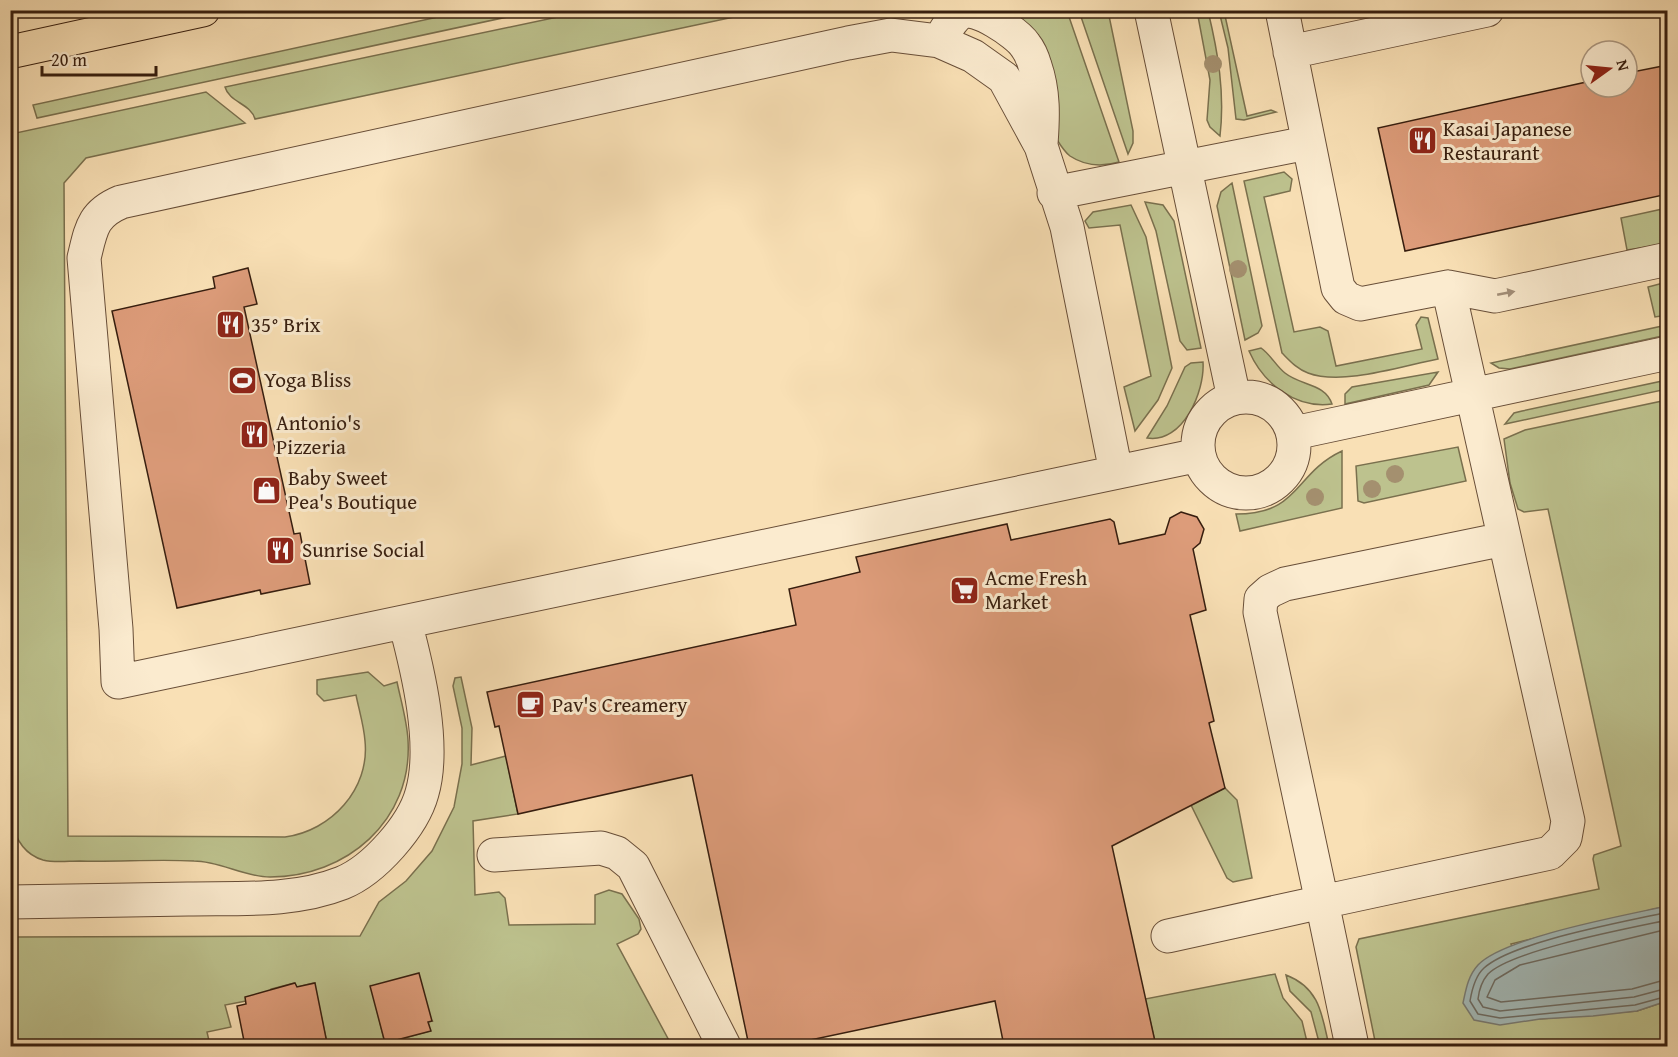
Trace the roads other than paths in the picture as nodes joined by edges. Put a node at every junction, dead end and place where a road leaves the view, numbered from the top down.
1 (203, 10) edge
2 (1151, 10) edge
3 (1282, 10) edge
4 (1487, 10) edge
5 (10, 52) edge
6 (1290, 52) junction
7 (1307, 143) junction
8 (1185, 168) junction
9 (1054, 193) junction
10 (1668, 259) edge
11 (1449, 287) junction
12 (1668, 353) edge
13 (1472, 395) junction
14 (1234, 398) junction
15 (1294, 433) junction
16 (1199, 455) junction
17 (1116, 472) junction
18 (1504, 538) junction
19 (405, 622) junction
20 (494, 855) dead end
21 (10, 902) edge
22 (1322, 902) junction
23 (1168, 936) dead end
24 (724, 1047) edge
25 (1352, 1047) edge

1 - 5 main road
2 - 8 lane
3 - 6 lane
4 - 6 lane
6 - 7 lane
7 - 8 lane
7 - 11 lane
8 - 9 lane
8 - 14 lane
9 - 17 lane
9 - 19 lane
11 -> 10 lane
11 - 13 lane
12 - 13 lane
13 - 15 lane
13 - 18 lane
14 - 15 lane
14 - 16 lane
15 - 16 lane
16 - 17 lane
17 - 19 lane
18 - 22 lane
18 - 22 lane
19 - 21 lane
20 - 24 lane
22 - 23 lane
22 - 25 lane

